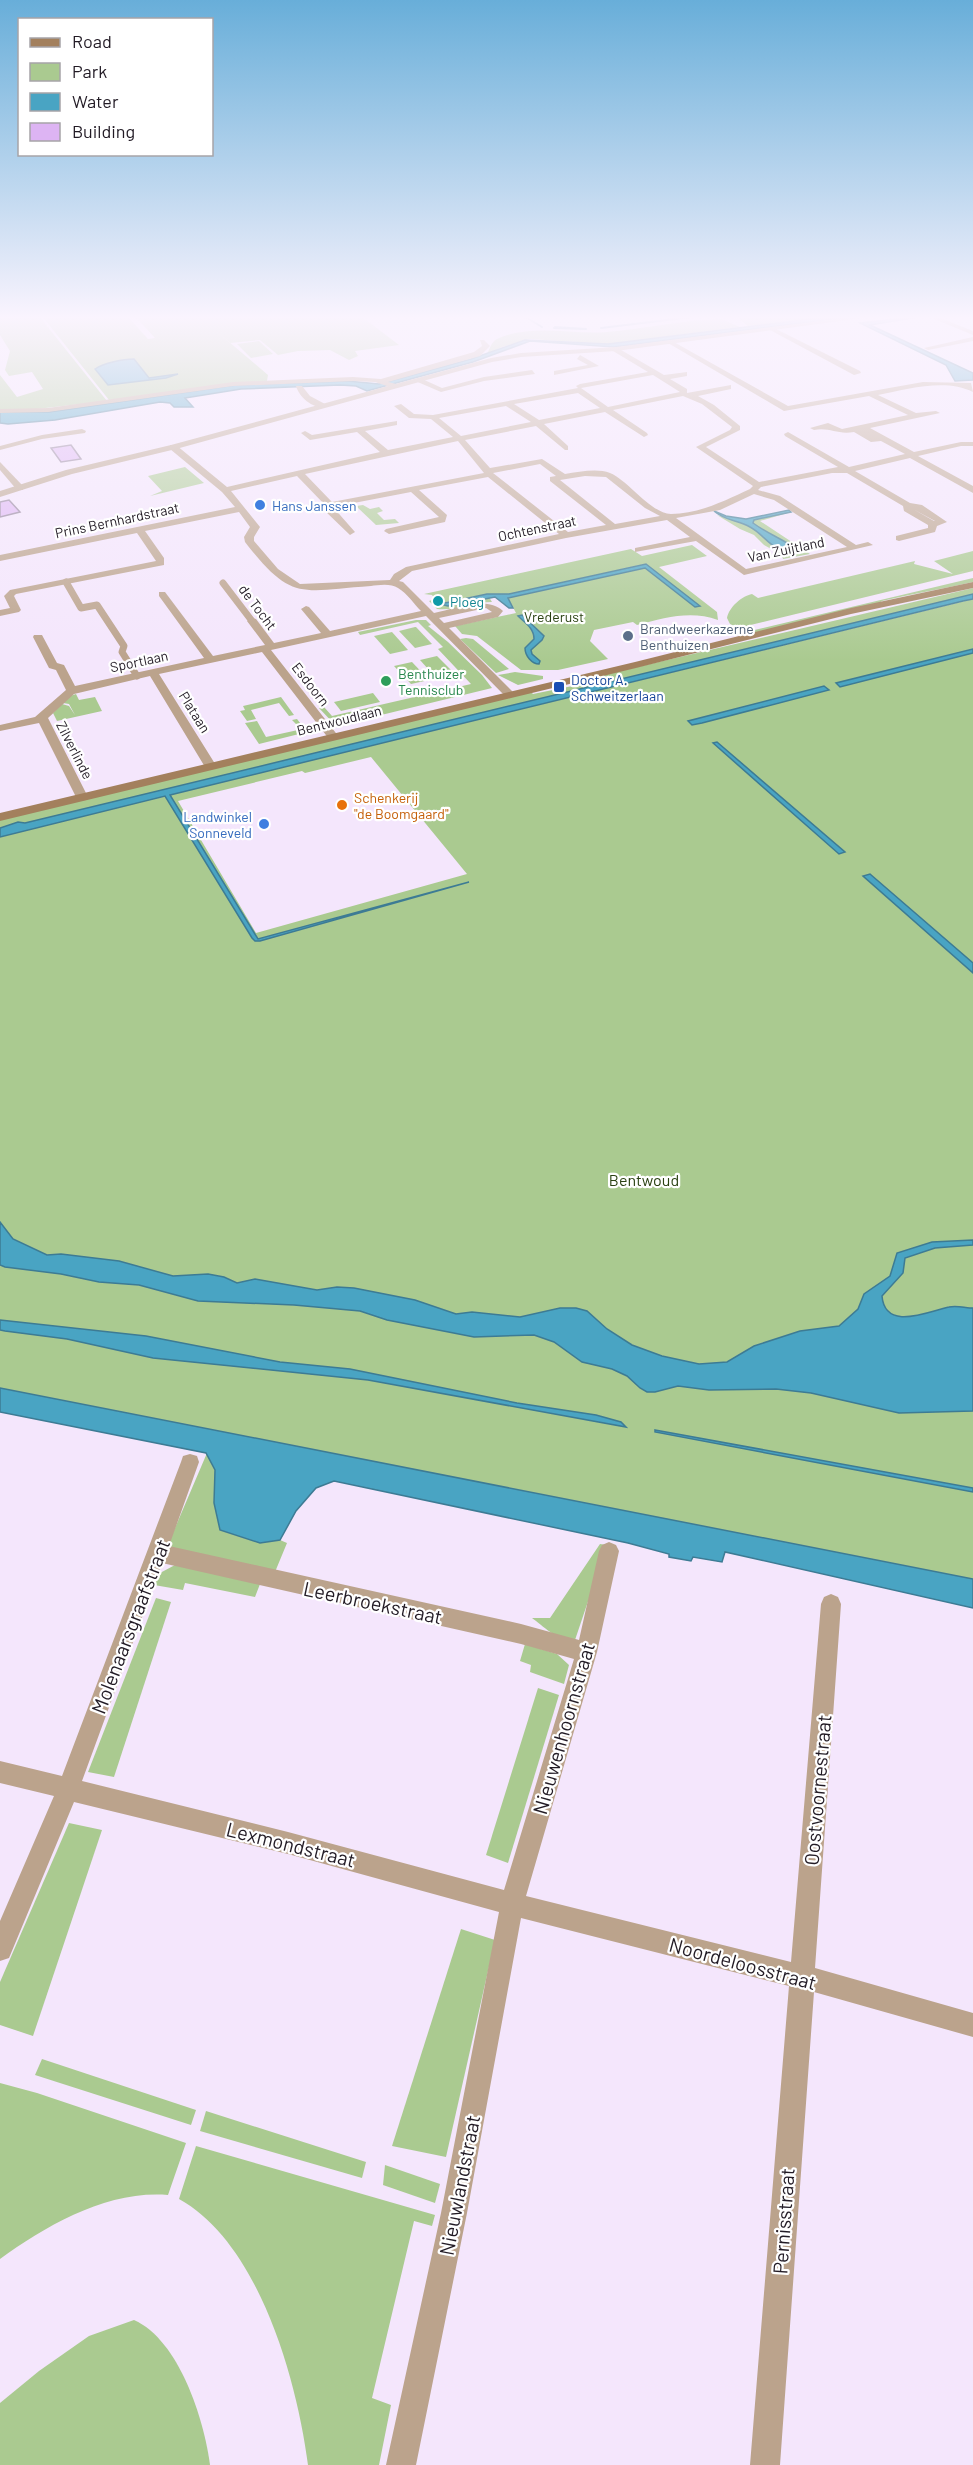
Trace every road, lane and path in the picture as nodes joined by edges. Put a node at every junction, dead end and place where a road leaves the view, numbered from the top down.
1 (82, 431) dead end
2 (231, 431) edge
3 (347, 431) edge
4 (360, 431) edge
5 (450, 431) edge
6 (496, 431) edge
7 (547, 431) edge
8 (639, 431) edge
9 (734, 431) edge
10 (864, 431) edge
11 (305, 433) dead end
12 (788, 434) dead end
13 (644, 435) dead end
14 (459, 438) junction
15 (973, 444) edge
16 (173, 447) junction
17 (0, 448) edge
18 (565, 448) dead end
19 (386, 453) junction
20 (912, 455) junction
21 (0, 465) edge
22 (848, 470) junction
23 (489, 472) junction
24 (298, 473) junction
25 (558, 478) junction
26 (20, 488) junction
27 (755, 488) junction
28 (413, 489) junction
29 (225, 490) junction
30 (973, 490) edge
31 (0, 494) edge
32 (330, 505) junction
33 (907, 505) junction
34 (240, 509) junction
35 (669, 517) junction
36 (955, 519) dead end
37 (943, 522) junction
38 (933, 524) junction
39 (615, 528) junction
40 (139, 529) junction
41 (389, 531) dead end
42 (350, 532) dead end
43 (566, 535) junction
44 (697, 538) junction
45 (899, 538) dead end
46 (868, 545) dead end
47 (855, 548) junction
48 (638, 550) dead end
49 (0, 558) edge
50 (66, 582) junction
51 (394, 582) junction
52 (223, 584) dead end
53 (973, 585) edge
54 (162, 594) dead end
55 (306, 609) dead end
56 (0, 613) edge
57 (432, 614) junction
58 (252, 621) joint
59 (444, 626) junction
60 (328, 635) junction
61 (38, 637) dead end
62 (268, 648) junction
63 (211, 660) junction
64 (153, 673) junction
65 (137, 676) junction
66 (72, 691) junction
67 (509, 694) junction
68 (42, 717) junction
69 (0, 728) edge
70 (333, 737) junction
71 (211, 767) junction
72 (82, 797) junction
73 (0, 817) edge
74 (190, 1462) dead end
75 (609, 1551) dead end
76 (158, 1553) junction
77 (831, 1604) dead end
78 (587, 1652) junction
79 (0, 1772) edge
80 (68, 1790) junction
81 (513, 1904) junction
82 (0, 1949) edge
83 (802, 1977) junction
84 (973, 2025) edge
85 (401, 2465) edge
86 (765, 2465) edge

1 - 17 street
2 - 16 street
3 - 11 street
4 - 19 street
5 - 14 street
6 - 14 street
7 - 18 street
8 - 13 street
9 - 27 street, Van Zuijtland
10 - 20 street
12 - 22 street
14 - 19 street
14 - 23 street
15 - 20 street
16 - 26 street
16 - 29 street
19 - 24 street
20 - 22 street
20 - 30 street
21 - 26 street
22 - 27 street
22 - 33 street
23 - 25 street, Ochtenstraat
23 - 28 street, Ochtenstraat
23 - 43 street
24 - 29 street
24 - 32 street
25 - 35 street, Van Zuijtland
25 - 39 street, Ochtenstraat
26 - 31 street
27 - 35 street
27 - 47 street, Van Zuijtland
28 - 32 street, Ochtenstraat
28 - 41 street
29 - 34 street
32 - 42 street
33 - 37 street
33 - 38 street
34 - 40 street, Prins Bernhardstraat
34 - 51 street
35 - 39 street
35 - 44 street, Van Zuijtland
36 - 37 street
37 - 38 street
38 - 45 street
39 - 43 street, Ochtenstraat
40 - 49 street, Prins Bernhardstraat
40 - 50 street
43 - 51 street, Ochtenstraat
44 - 47 street, Van Zuijtland
44 - 48 street
46 - 47 street, Van Zuijtland
50 - 56 street
50 - 65 street
51 - 57 street
52 - 58 street, de Tocht
53 - 67 main road, Bentwoudlaan
54 - 63 street
55 - 60 street
57 - 59 street
57 - 59 street, Sportlaan
57 - 60 street, Sportlaan
58 - 62 street, de Tocht
59 - 67 street
60 - 62 street, Sportlaan
61 - 66 street
62 - 63 street, Sportlaan
62 - 70 street, Esdoorn
63 - 64 street, Sportlaan
64 - 65 street, Sportlaan
64 - 71 street, Plataan
65 - 66 street, Sportlaan
66 - 68 street, Sportlaan
67 - 70 main road, Bentwoudlaan
68 - 69 street
68 - 72 street, Zilverlinde
70 - 71 main road, Bentwoudlaan
71 - 72 main road, Bentwoudlaan
72 - 73 main road, Bentwoudlaan
74 - 76 street, Molenaarsgraafstraat
75 - 78 street, Nieuwenhoornstraat
76 - 78 street, Leerbroekstraat
76 - 80 street, Molenaarsgraafstraat
77 - 83 street, Oostvoornestraat
78 - 81 street, Nieuwenhoornstraat
79 - 80 street, Lexmondstraat
80 - 81 street, Lexmondstraat
80 - 82 street, Molenaarsgraafstraat
81 - 83 street, Noordeloosstraat
81 - 85 street, Nieuwlandstraat
83 - 84 street, Noordeloosstraat
83 - 86 street, Pernisstraat

